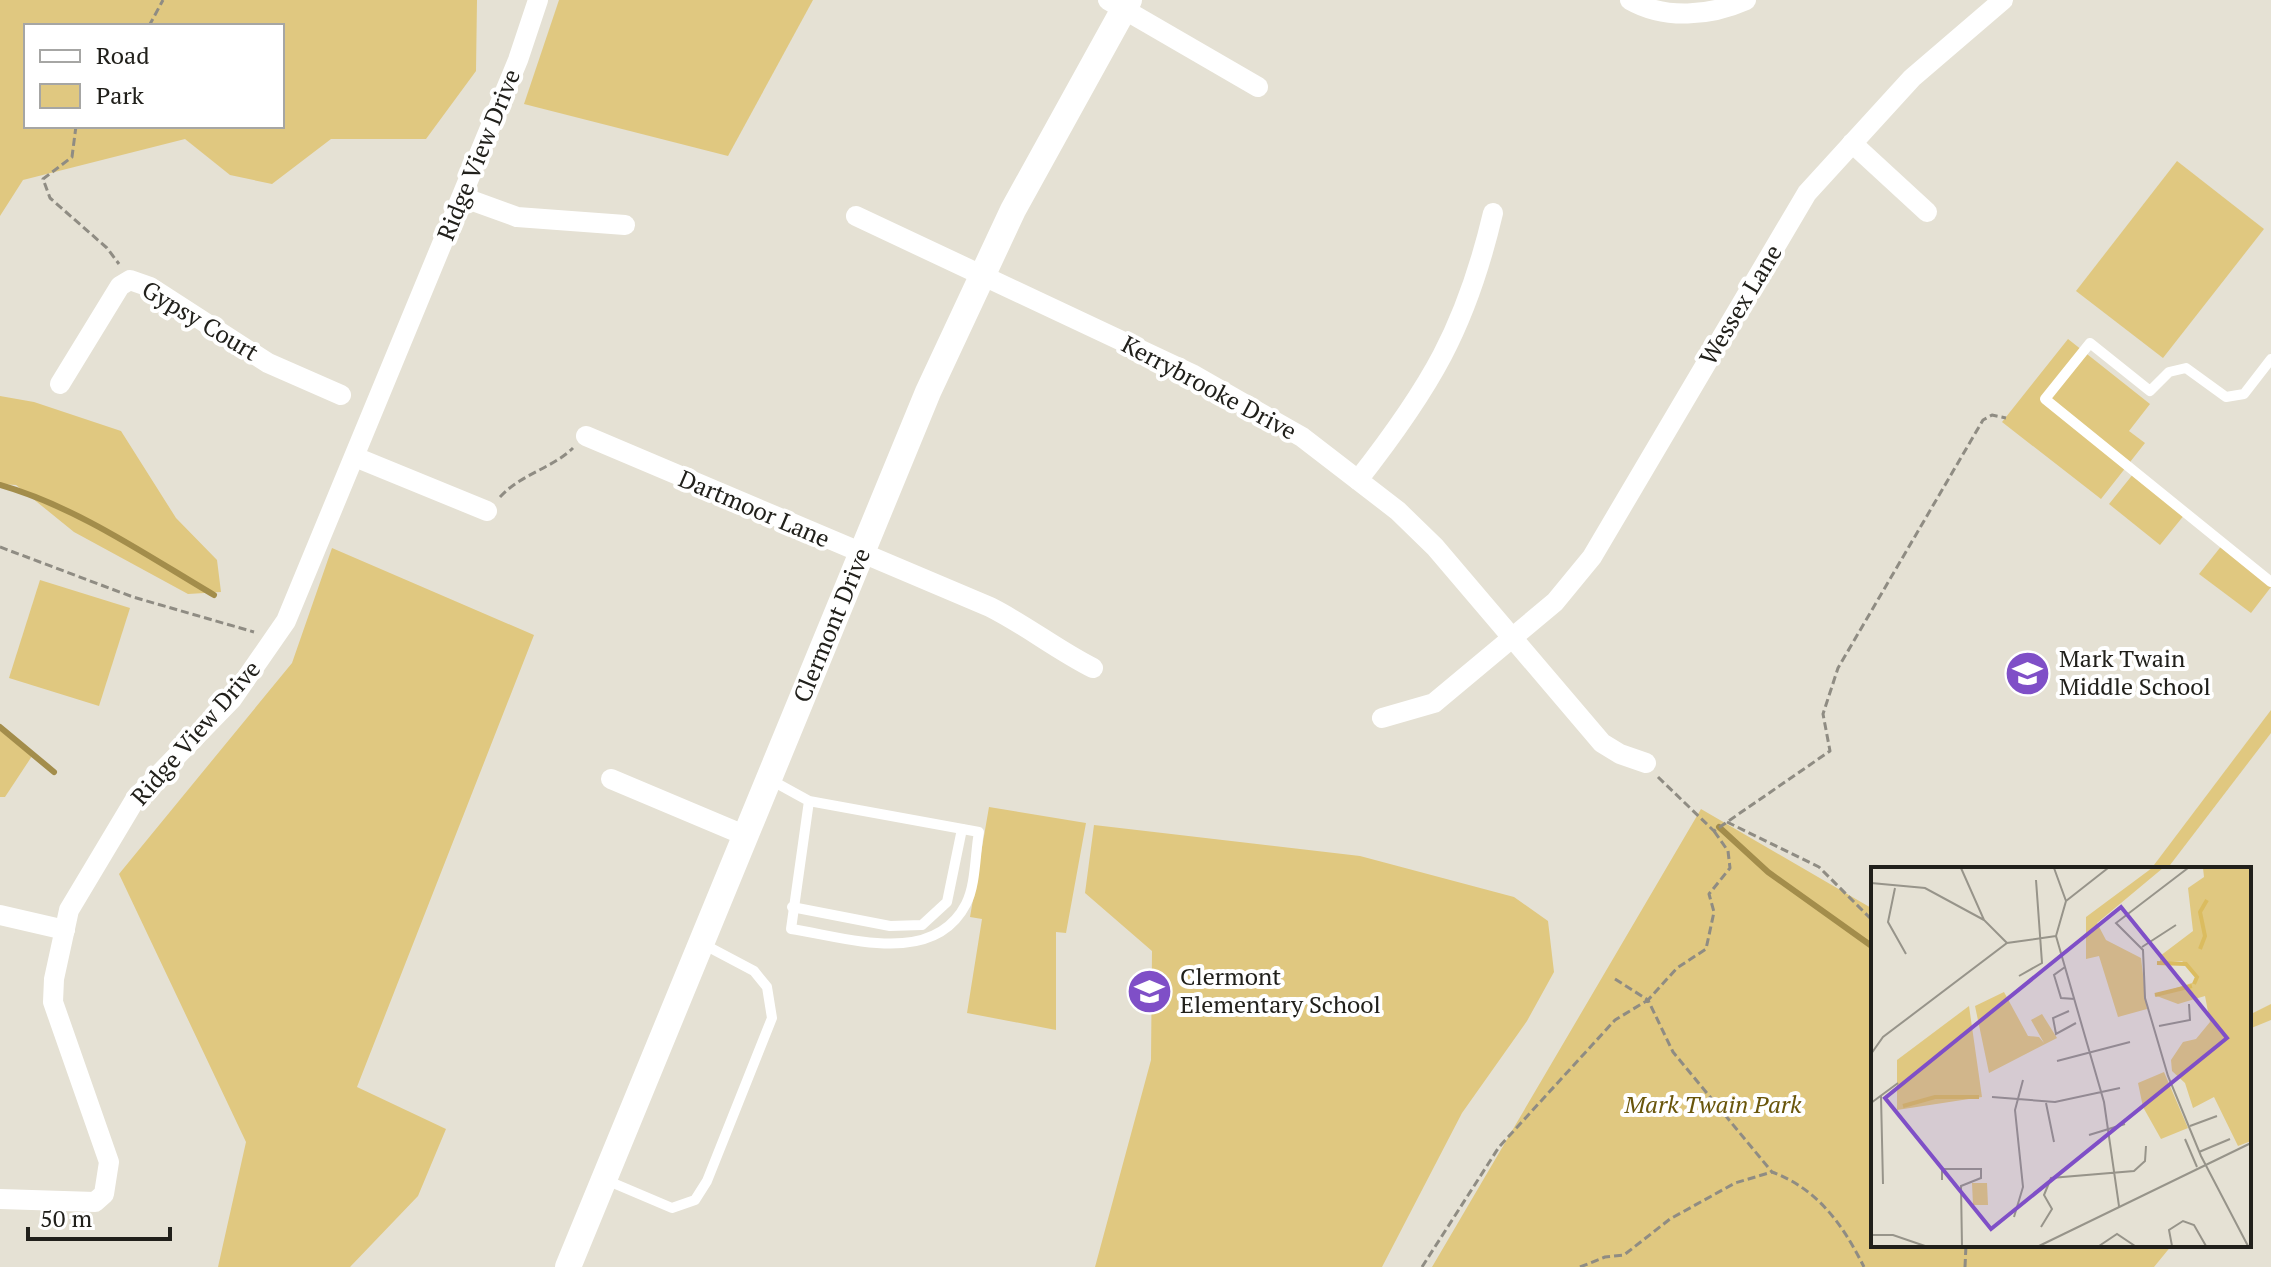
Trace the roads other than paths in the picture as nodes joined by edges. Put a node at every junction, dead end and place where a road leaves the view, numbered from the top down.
1 (538, 0) edge
2 (1630, 0) edge
3 (1746, 0) edge
4 (2003, 0) edge
5 (1120, 3) edge
6 (1258, 87) dead end
7 (1852, 143) junction
8 (462, 197) junction
9 (1927, 212) dead end
10 (1493, 213) dead end
11 (856, 216) dead end
12 (625, 225) dead end
13 (981, 275) junction
14 (2271, 359) edge
15 (60, 384) dead end
16 (341, 395) dead end
17 (586, 436) road end
18 (355, 457) junction
19 (1358, 480) junction
20 (487, 511) road end
21 (860, 553) junction
22 (2271, 582) edge
23 (1514, 638) junction
24 (1093, 668) dead end
25 (1382, 718) dead end
26 (1646, 763) road end
27 (768, 778) junction
28 (611, 779) dead end
29 (809, 801) junction
30 (962, 829) junction
31 (744, 835) junction
32 (792, 907) junction
33 (0, 915) edge
34 (65, 930) junction
35 (700, 943) junction
36 (604, 1179) junction
37 (0, 1199) edge
38 (568, 1267) edge

1 - 8 street, Ridge View Drive
2 - 3 street
4 - 7 street, Wessex Lane
5 - 6 street
5 - 13 street, Clermont Drive
7 - 9 street
7 - 23 street, Wessex Lane
8 - 12 street
8 - 18 street, Ridge View Drive
10 - 19 street
11 - 13 street, Kerrybrooke Drive
13 - 19 street, Kerrybrooke Drive
13 - 21 street, Clermont Drive
14 - 22 lane
15 - 16 street, Gypsy Court
17 - 21 street, Dartmoor Lane
18 - 20 street
18 - 34 street, Ridge View Drive
19 - 23 street, Kerrybrooke Drive
21 - 24 street, Dartmoor Lane
21 - 27 street, Clermont Drive
23 - 25 street, Wessex Lane
23 - 26 street, Kerrybrooke Drive
27 - 29 lane
27 - 31 street, Clermont Drive
28 - 31 street
29 - 30 lane
29 - 32 lane
30 - 32 lane
30 - 32 lane
31 - 35 street, Clermont Drive
33 - 34 street
34 - 37 street, Ridge View Drive
35 - 36 street, Clermont Drive
35 - 36 lane
36 - 38 street, Clermont Drive

